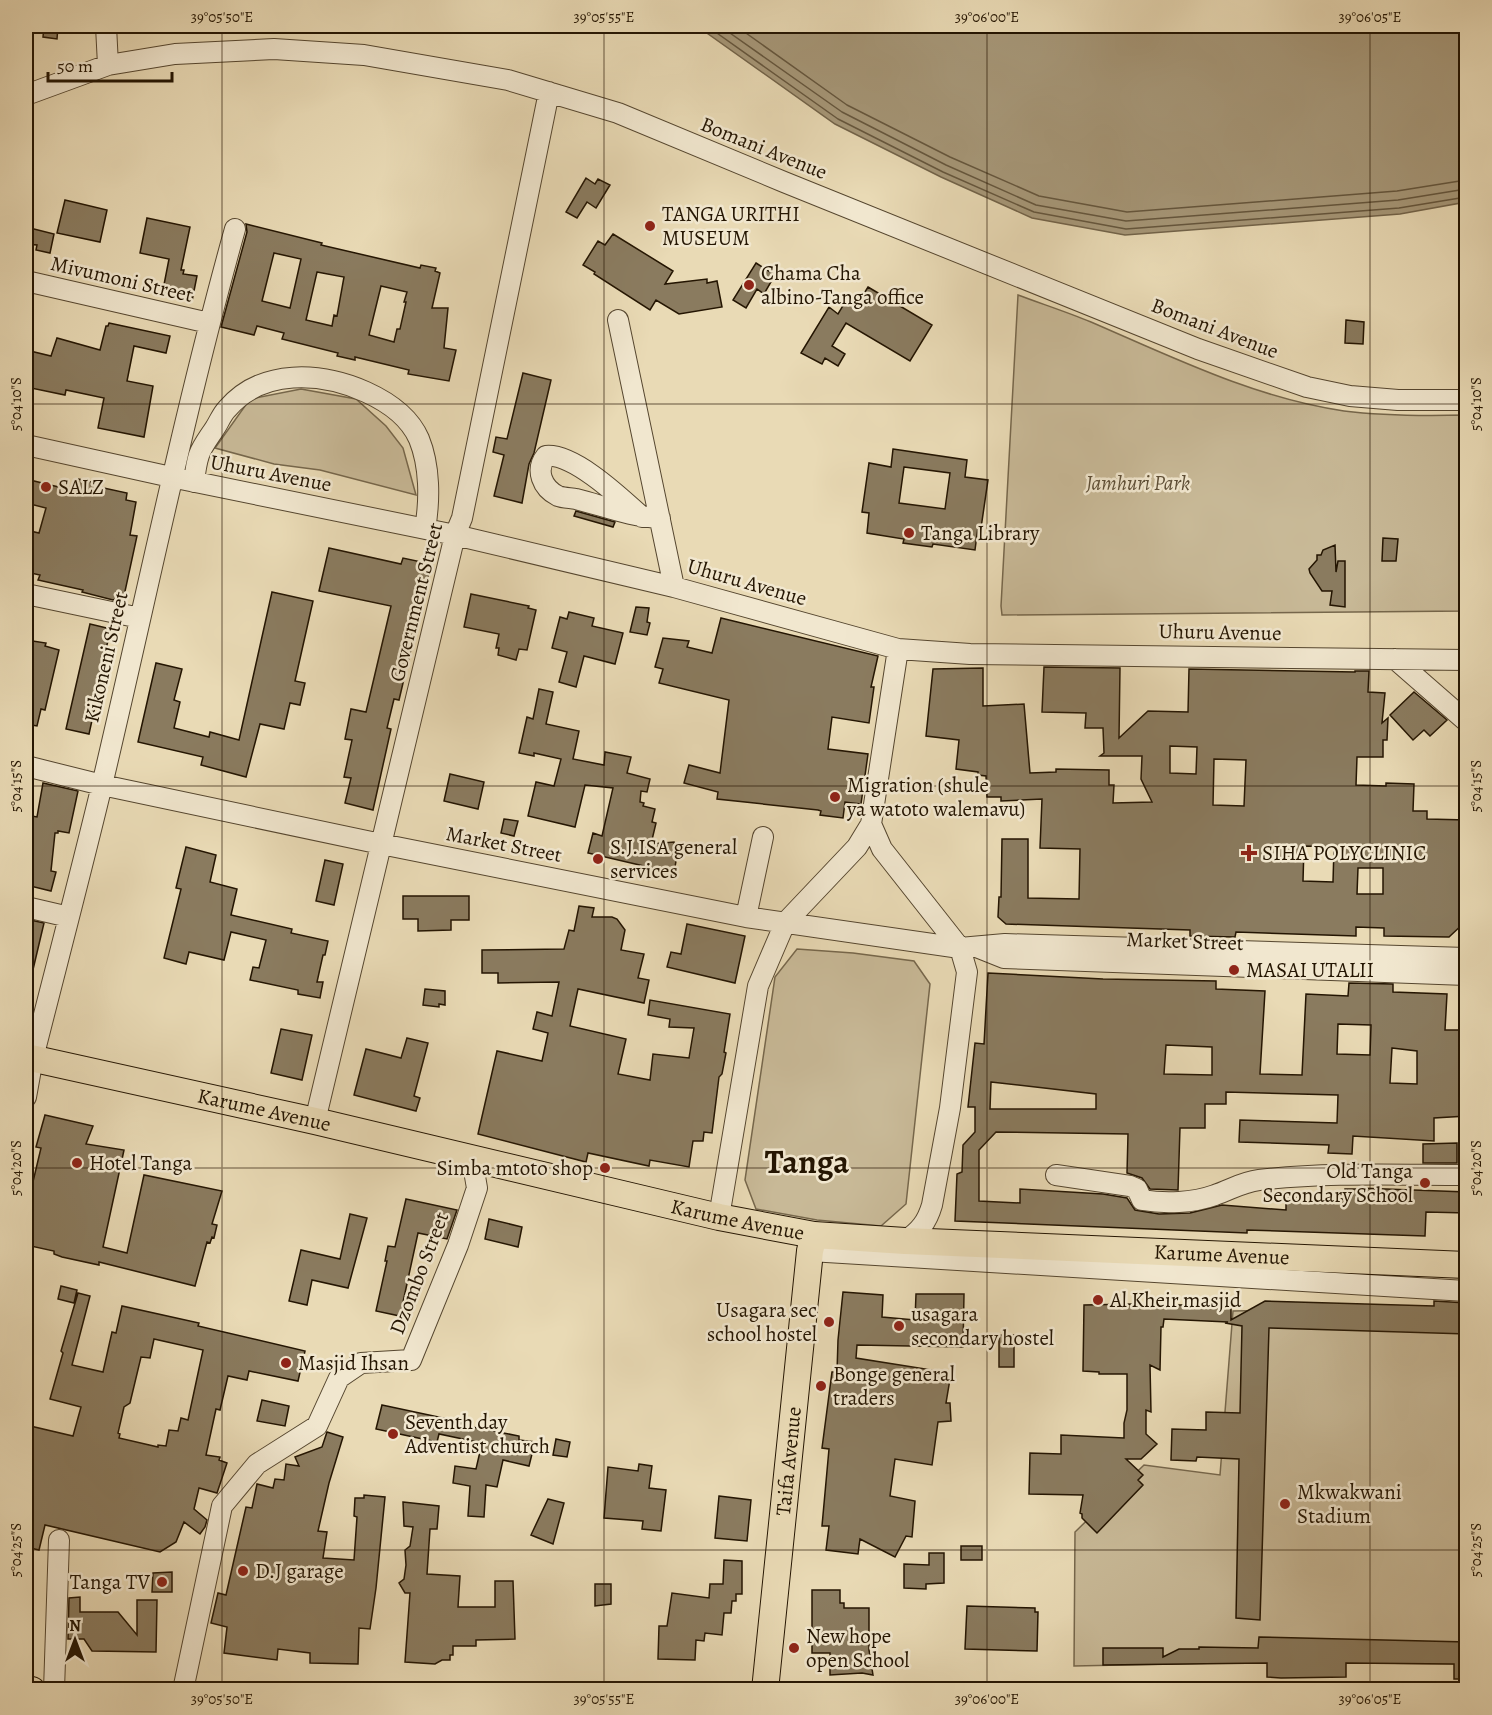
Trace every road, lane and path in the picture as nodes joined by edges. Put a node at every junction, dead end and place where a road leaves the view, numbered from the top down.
1 (106, 26) edge
2 (108, 65) junction
3 (549, 92) junction
4 (26, 95) edge
5 (235, 229) dead end
6 (26, 281) edge
7 (618, 320) dead end
8 (209, 322) junction
9 (1467, 400) edge
10 (26, 445) edge
11 (171, 477) junction
12 (194, 482) junction
13 (651, 518) junction
14 (425, 529) junction
15 (455, 535) junction
16 (674, 587) junction
17 (26, 594) edge
18 (140, 618) junction
19 (898, 649) junction
20 (1395, 658) junction
21 (1467, 660) edge
22 (1467, 722) edge
23 (26, 766) edge
24 (102, 785) junction
25 (871, 824) junction
26 (764, 837) dead end
27 (381, 844) junction
28 (26, 907) edge
29 (69, 917) junction
30 (746, 917) junction
31 (785, 923) junction
32 (968, 947) junction
33 (1467, 958) edge
34 (1467, 975) edge
35 (29, 1057) edge
36 (26, 1097) edge
37 (315, 1121) junction
38 (472, 1159) junction
39 (1056, 1175) dead end
40 (1467, 1175) edge
41 (719, 1217) junction
42 (905, 1241) junction
43 (812, 1243) junction
44 (1467, 1265) edge
45 (1467, 1291) edge
46 (59, 1540) dead end
47 (26, 1689) edge
48 (32, 1689) edge
49 (54, 1689) edge
50 (183, 1689) edge
51 (765, 1689) edge

1 - 2 street
2 - 3 street, Bomani Avenue
2 - 4 street, Bomani Avenue
3 - 9 street, Bomani Avenue
3 - 15 street, Government Street
5 - 8 street, Kikoneni Street
6 - 8 street, Mivumoni Street
7 - 13 street
8 - 11 street, Kikoneni Street
10 - 11 street, Uhuru Avenue
11 - 12 street, Uhuru Avenue
11 - 18 street, Kikoneni Street
12 - 14 street, Uhuru Avenue
12 - 14 street
13 - 13 street
13 - 16 street
14 - 15 street, Uhuru Avenue
15 - 16 street, Uhuru Avenue
15 - 27 street, Government Street
16 - 19 street, Uhuru Avenue
17 - 18 street
18 - 24 street, Kikoneni Street
19 - 20 street, Uhuru Avenue
19 - 25 street
20 - 21 street, Uhuru Avenue
20 - 22 street
23 - 24 street, Market Street
24 - 27 street, Market Street
24 - 29 street, Kikoneni Street
25 - 31 street
25 - 32 street
26 - 30 street
27 - 30 street, Market Street
27 - 37 street, Government Street
28 - 29 street
29 - 35 street, Kikoneni Street
30 - 31 street, Market Street
31 - 32 street, Market Street
31 - 41 street
32 - 33 street, Market Street
32 - 34 street, Market Street
32 - 42 street
35 - 36 street, Kikoneni Street
35 - 37 main road, Karume Avenue
37 - 38 main road, Karume Avenue
38 - 41 main road, Karume Avenue
38 - 50 street, Dzombo Street
39 - 40 street
41 - 43 main road, Karume Avenue
42 - 43 main road, Karume Avenue
42 - 44 main road, Karume Avenue
43 - 45 street
43 - 51 main road, Taifa Avenue
46 - 49 street
47 - 48 main road

